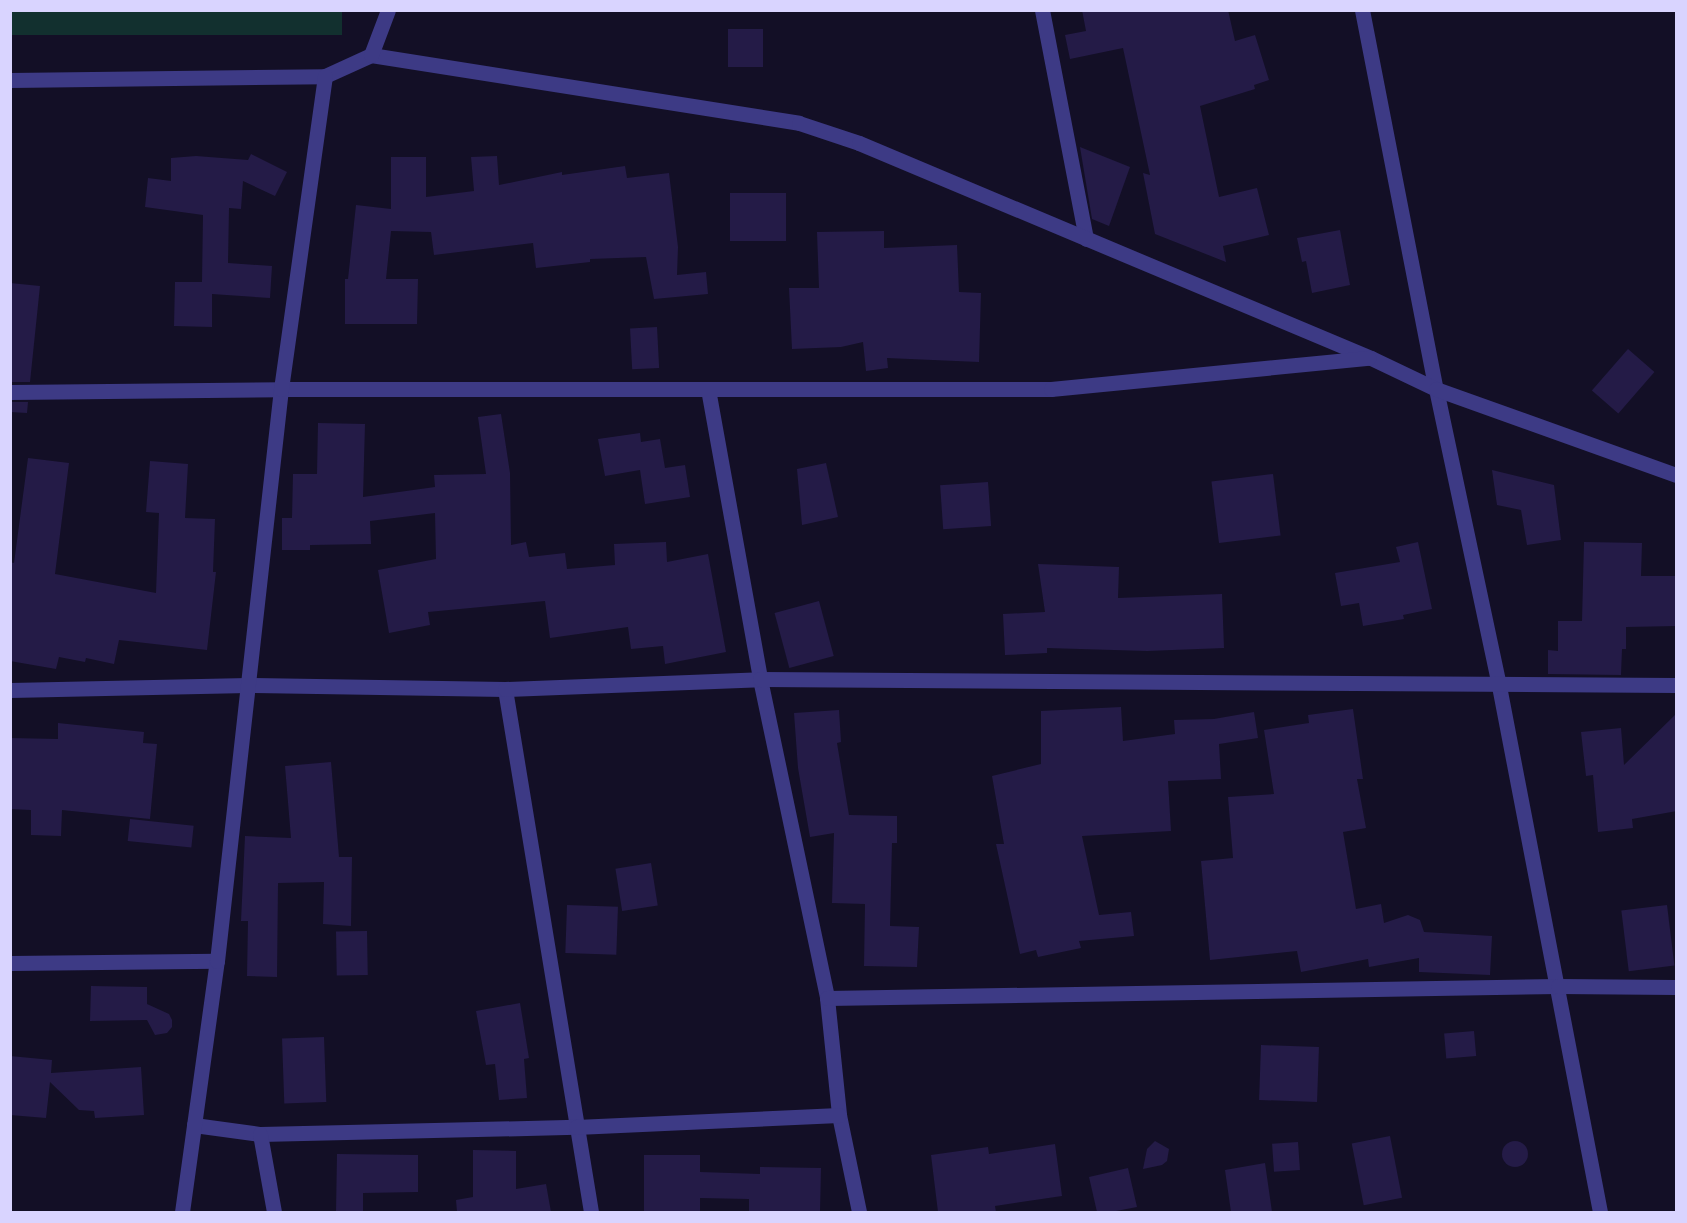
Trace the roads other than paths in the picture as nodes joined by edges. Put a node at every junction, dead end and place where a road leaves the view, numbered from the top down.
1 (388, 10) edge
2 (1042, 10) edge
3 (1362, 10) edge
4 (371, 55) junction
5 (325, 76) junction
6 (10, 80) edge
7 (1086, 239) junction
8 (1371, 358) junction
9 (282, 389) junction
10 (708, 389) junction
11 (1436, 390) junction
12 (10, 392) edge
13 (1677, 475) edge
14 (760, 679) junction
15 (1677, 685) edge
16 (248, 686) junction
17 (1499, 686) junction
18 (505, 689) junction
19 (10, 690) edge
20 (217, 961) junction
21 (10, 963) edge
22 (1558, 986) junction
23 (1677, 987) edge
24 (827, 998) junction
25 (839, 1115) junction
26 (194, 1125) junction
27 (576, 1127) junction
28 (260, 1134) junction
29 (182, 1212) edge
30 (274, 1212) edge
31 (591, 1212) edge
32 (859, 1212) edge
33 (1600, 1212) edge

1 - 4 street
2 - 7 street
3 - 11 street
4 - 5 street
4 - 7 street
5 - 6 street
5 - 9 street
7 - 8 street
8 - 10 street
8 - 11 street
9 - 10 street
9 - 12 street
9 - 16 street
10 - 14 street
11 - 13 street
11 - 17 street
14 - 17 street
14 - 18 street
14 - 24 street
15 - 17 street
16 - 18 street
16 - 19 street
16 - 20 street
17 - 22 street
18 - 27 street
20 - 21 street
20 - 26 street
22 - 23 street
22 - 24 street
22 - 33 street
24 - 25 street
25 - 27 street
25 - 32 street
26 - 28 street
26 - 29 street
27 - 28 street
27 - 31 street
28 - 30 street

